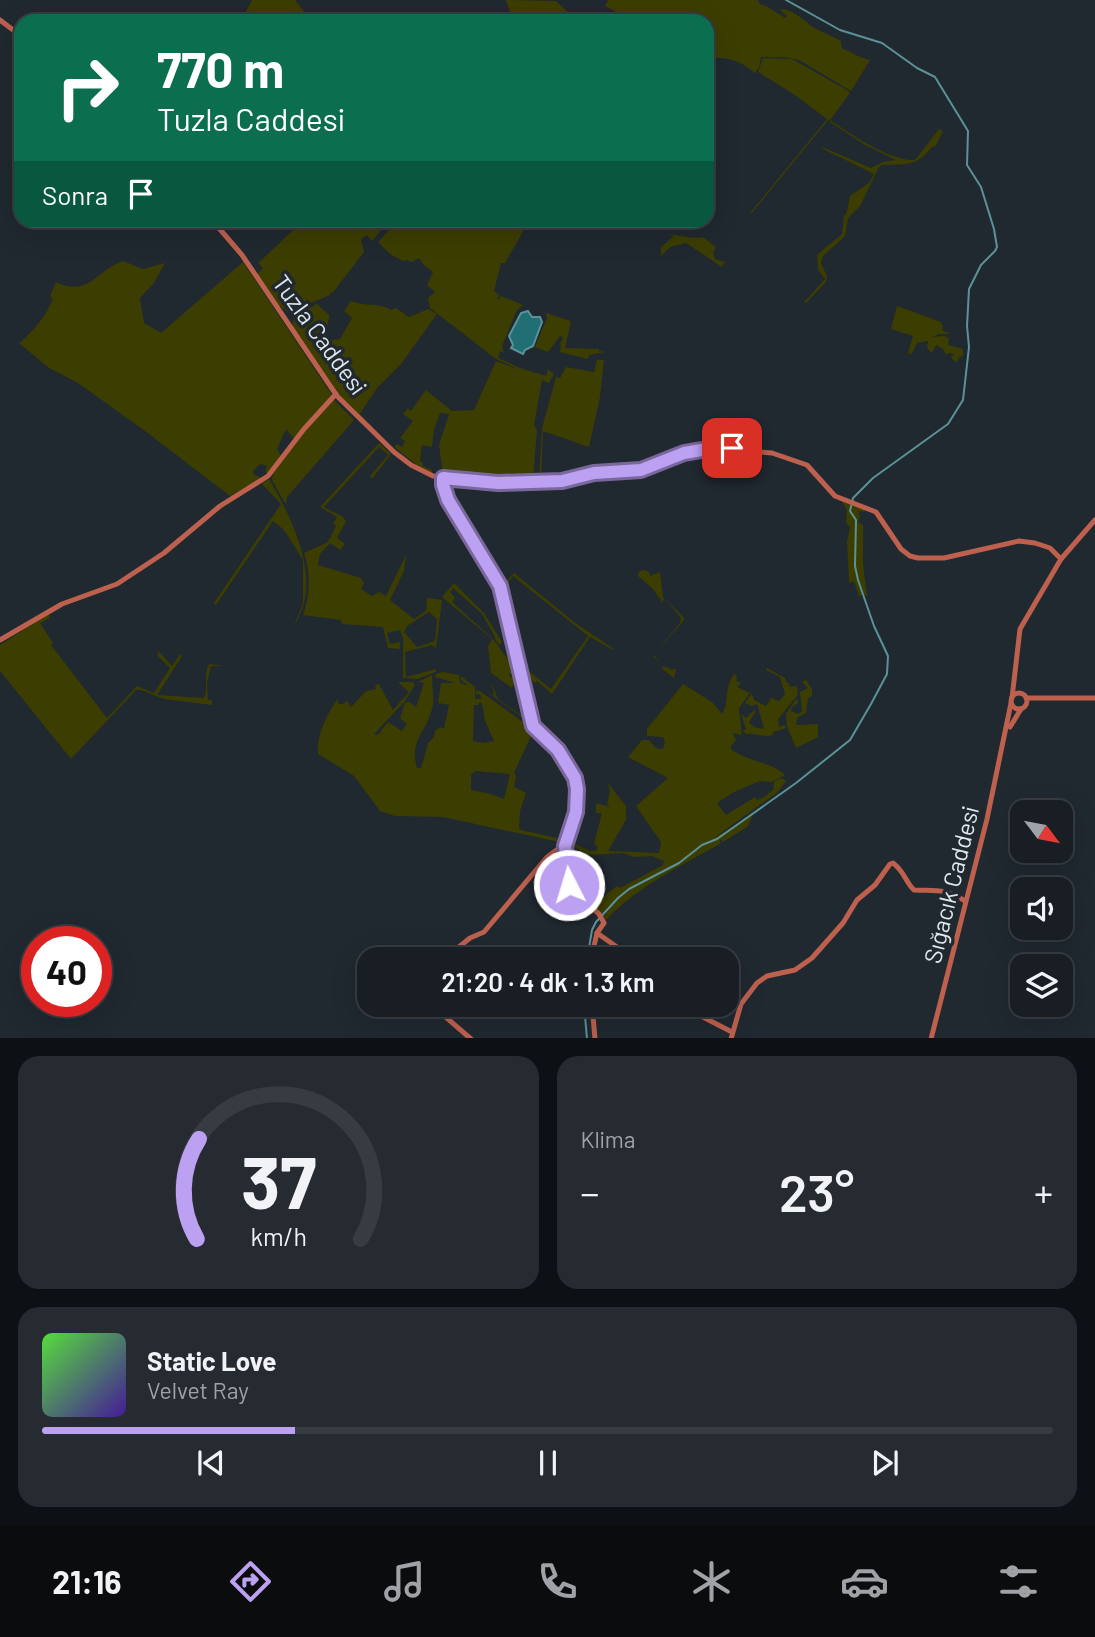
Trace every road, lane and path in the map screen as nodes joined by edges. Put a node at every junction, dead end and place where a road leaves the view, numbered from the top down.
1 (0, 20) edge
2 (14, 31) edge
3 (219, 228) edge
4 (335, 394) junction
5 (443, 478) junction
6 (1095, 520) edge
7 (1061, 559) junction
8 (0, 640) edge
9 (1014, 683) junction
10 (1024, 696) junction
11 (1095, 698) edge
12 (1045, 699) junction
13 (1011, 701) junction
14 (1023, 707) junction
15 (1005, 740) junction
16 (565, 846) junction
17 (965, 901) junction
18 (597, 933) junction
19 (459, 947) edge
20 (594, 947) edge
21 (617, 947) edge
22 (446, 1017) edge
23 (593, 1017) edge
24 (702, 1017) edge
25 (732, 1035) edge
26 (471, 1038) edge
27 (595, 1038) edge
28 (931, 1038) edge

1 - 2 street
3 - 4 street, Tuzla Caddesi
4 - 5 street, Tuzla Caddesi
4 - 8 street
5 - 7 street, Tuzla Caddesi
5 - 16 street
6 - 7 street
7 - 9 street
9 - 10 street
9 - 13 street
10 - 12 street
10 - 13 street
10 - 14 street
11 - 12 street
12 - 14 street
13 - 14 street
13 - 15 street
14 - 15 street
15 - 17 street, Sığacık Caddesi
16 - 18 street
16 - 19 street
17 - 25 street
17 - 28 street, Sığacık Caddesi
18 - 20 street
18 - 21 street
22 - 26 street
23 - 27 street
24 - 25 street

